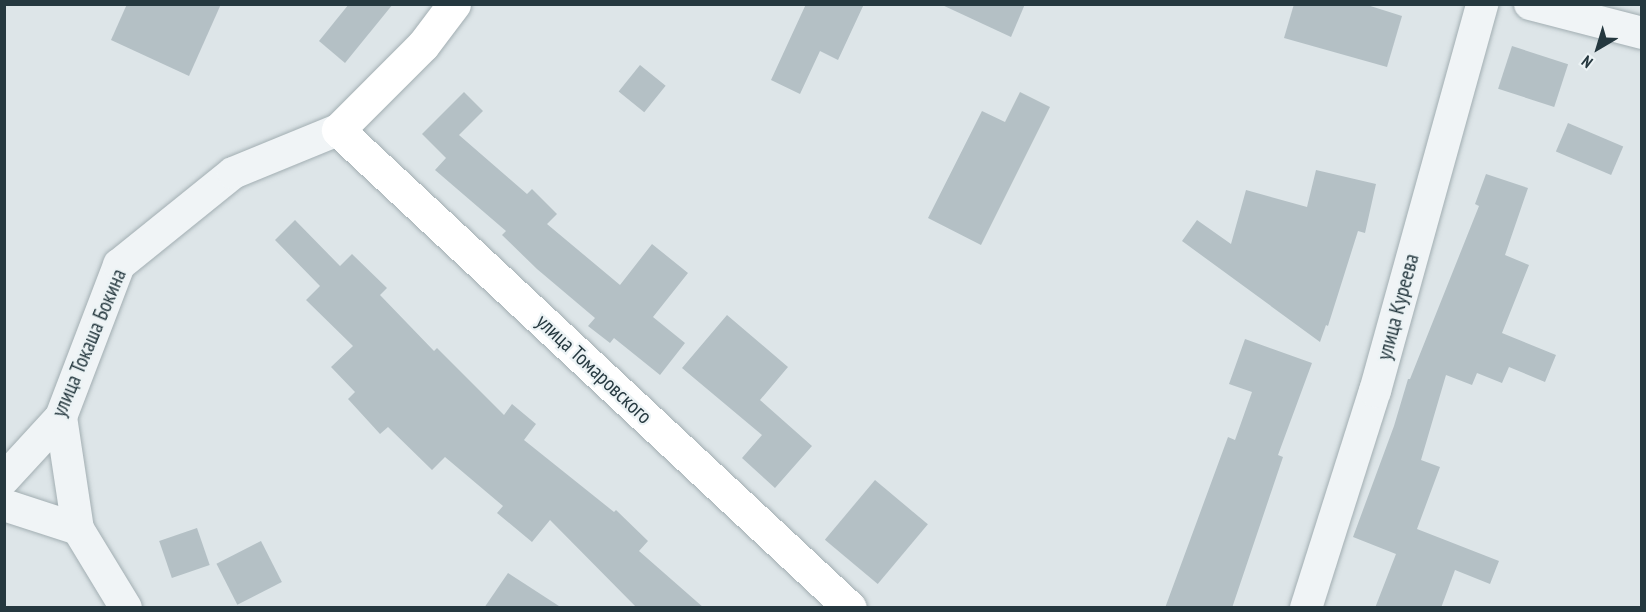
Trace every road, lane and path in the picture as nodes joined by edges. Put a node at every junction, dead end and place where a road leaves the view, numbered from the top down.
1 (454, 4) edge
2 (1482, 4) edge
3 (1530, 4) edge
4 (1641, 33) edge
5 (338, 130) junction
6 (61, 417) junction
7 (4, 479) edge
8 (4, 505) edge
9 (78, 529) junction
10 (126, 608) edge
11 (850, 608) edge
12 (1306, 608) edge

1 - 5 street
2 - 12 street, улица Куреева
3 - 4 street
5 - 6 street, улица Токаша Бокина
5 - 11 street, улица Томаровского
6 - 7 street, улица Токаша Бокина
6 - 9 street
8 - 9 street
9 - 10 street

